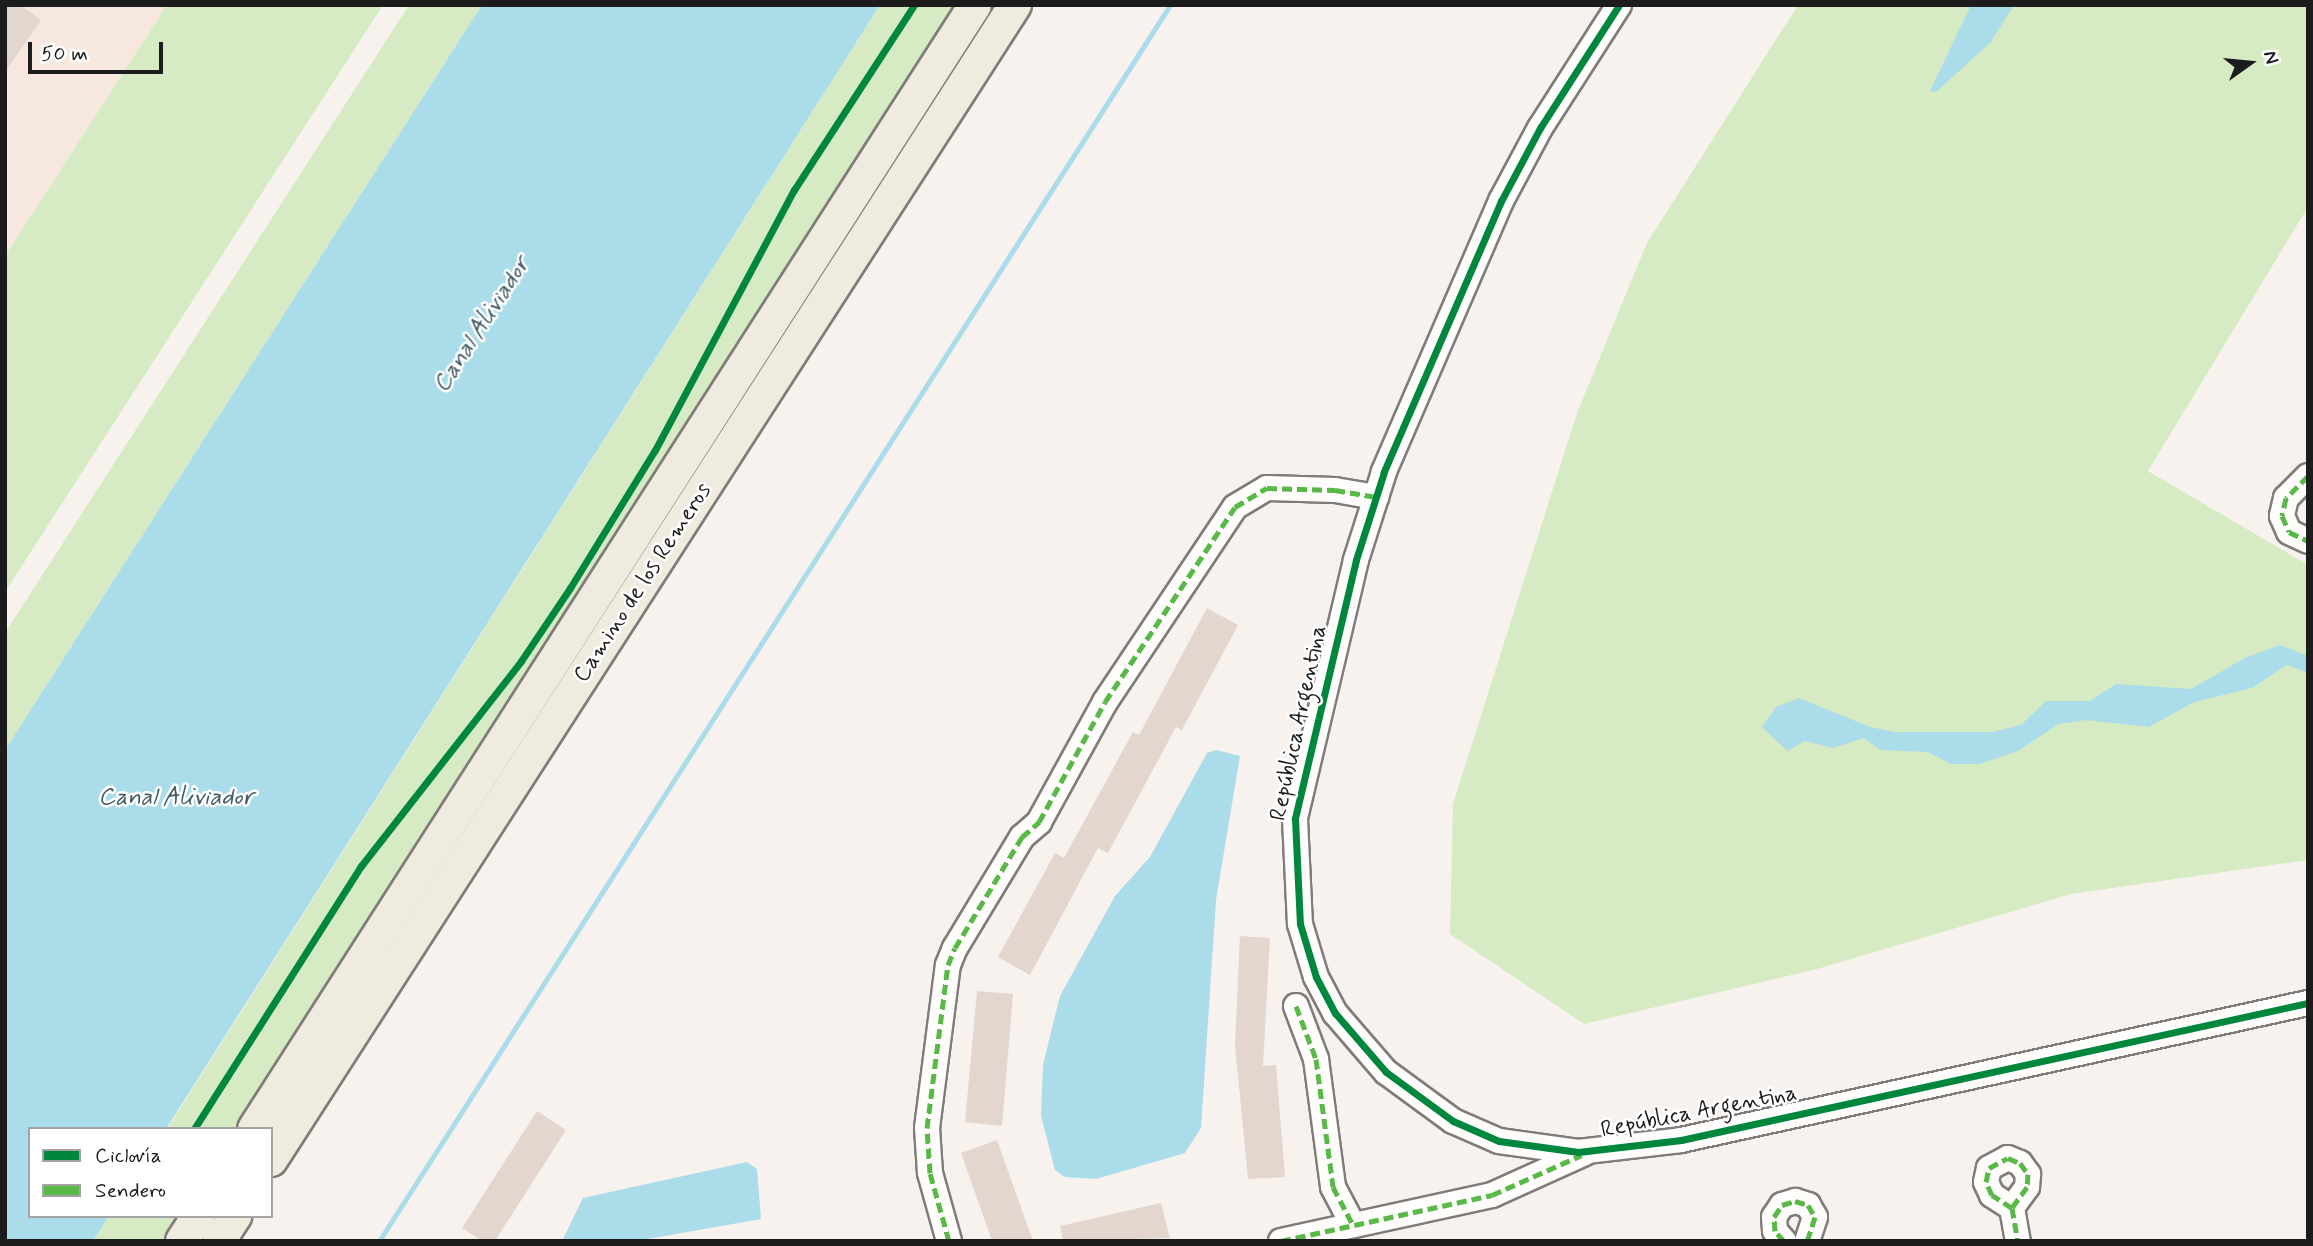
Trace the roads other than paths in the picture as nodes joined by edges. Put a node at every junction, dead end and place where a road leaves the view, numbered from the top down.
1 (975, 5) edge
2 (1015, 5) edge
3 (1619, 5) edge
4 (2308, 476) edge
5 (1376, 497) junction
6 (2308, 541) edge
7 (2308, 1003) edge
8 (1296, 1006) dead end
9 (255, 1127) edge
10 (1590, 1151) junction
11 (273, 1157) edge
12 (2012, 1208) dead end
13 (197, 1218) edge
14 (234, 1218) edge
15 (1353, 1225) junction
16 (182, 1241) edge
17 (219, 1241) edge
18 (949, 1241) edge
19 (1281, 1241) edge
20 (1784, 1241) edge
21 (1807, 1241) edge
22 (2018, 1241) edge

1 - 9 main road, Camino de los Remeros
2 - 11 main road, Camino de los Remeros
3 - 5 street, República Argentina
4 - 6 street
5 - 10 street, República Argentina
5 - 18 street
7 - 10 street, República Argentina
8 - 15 street
10 - 15 street
12 - 22 street
13 - 16 main road
14 - 17 main road
15 - 19 street
20 - 21 street

